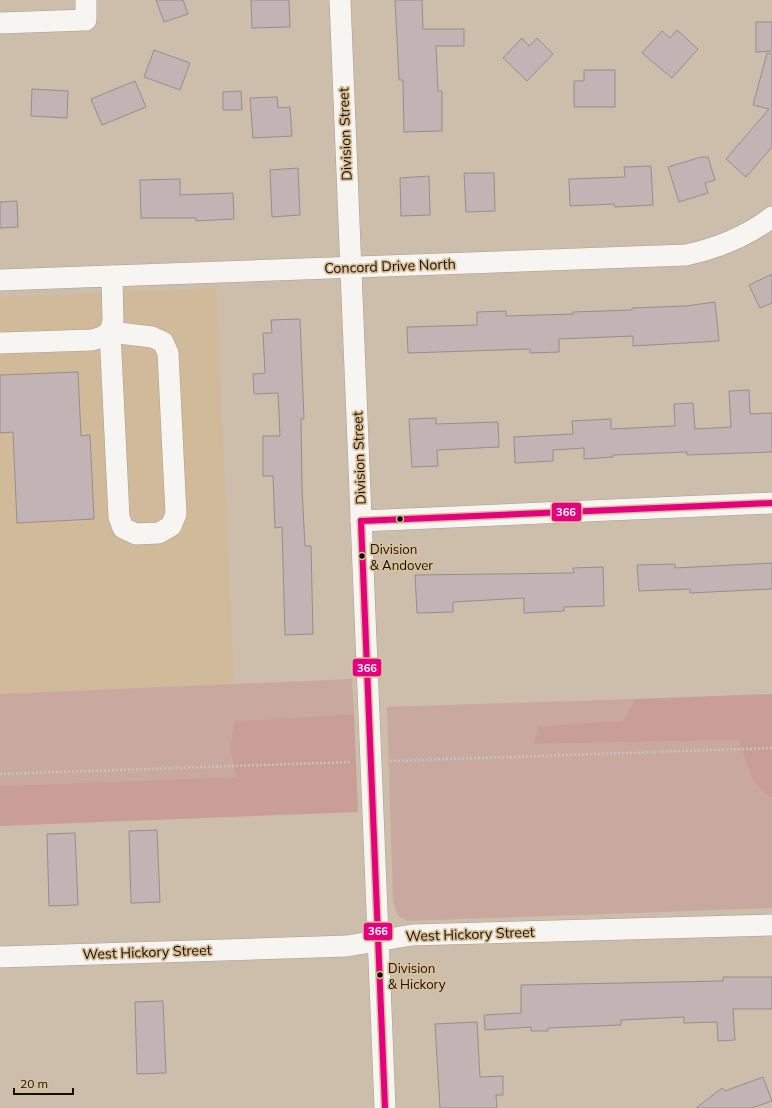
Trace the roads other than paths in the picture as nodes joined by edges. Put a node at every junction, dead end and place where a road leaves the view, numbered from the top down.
1 (86, 0) edge
2 (340, 0) edge
3 (0, 23) edge
4 (772, 218) edge
5 (350, 267) junction
6 (112, 276) junction
7 (0, 280) edge
8 (110, 332) junction
9 (0, 343) edge
10 (772, 503) edge
11 (361, 521) junction
12 (772, 925) edge
13 (379, 940) junction
14 (0, 957) edge
15 (385, 1108) edge

1 - 3 street
2 - 5 street, Division Street
4 - 5 street, Concord Drive North
5 - 6 street, Concord Drive North
5 - 11 street, Division Street
6 - 7 street, Concord Drive North
6 - 8 street
8 - 8 street
8 - 9 street
10 - 11 street
11 - 13 street, Division Street
12 - 13 street, West Hickory Street
13 - 14 street, West Hickory Street
13 - 15 street, Division Street

